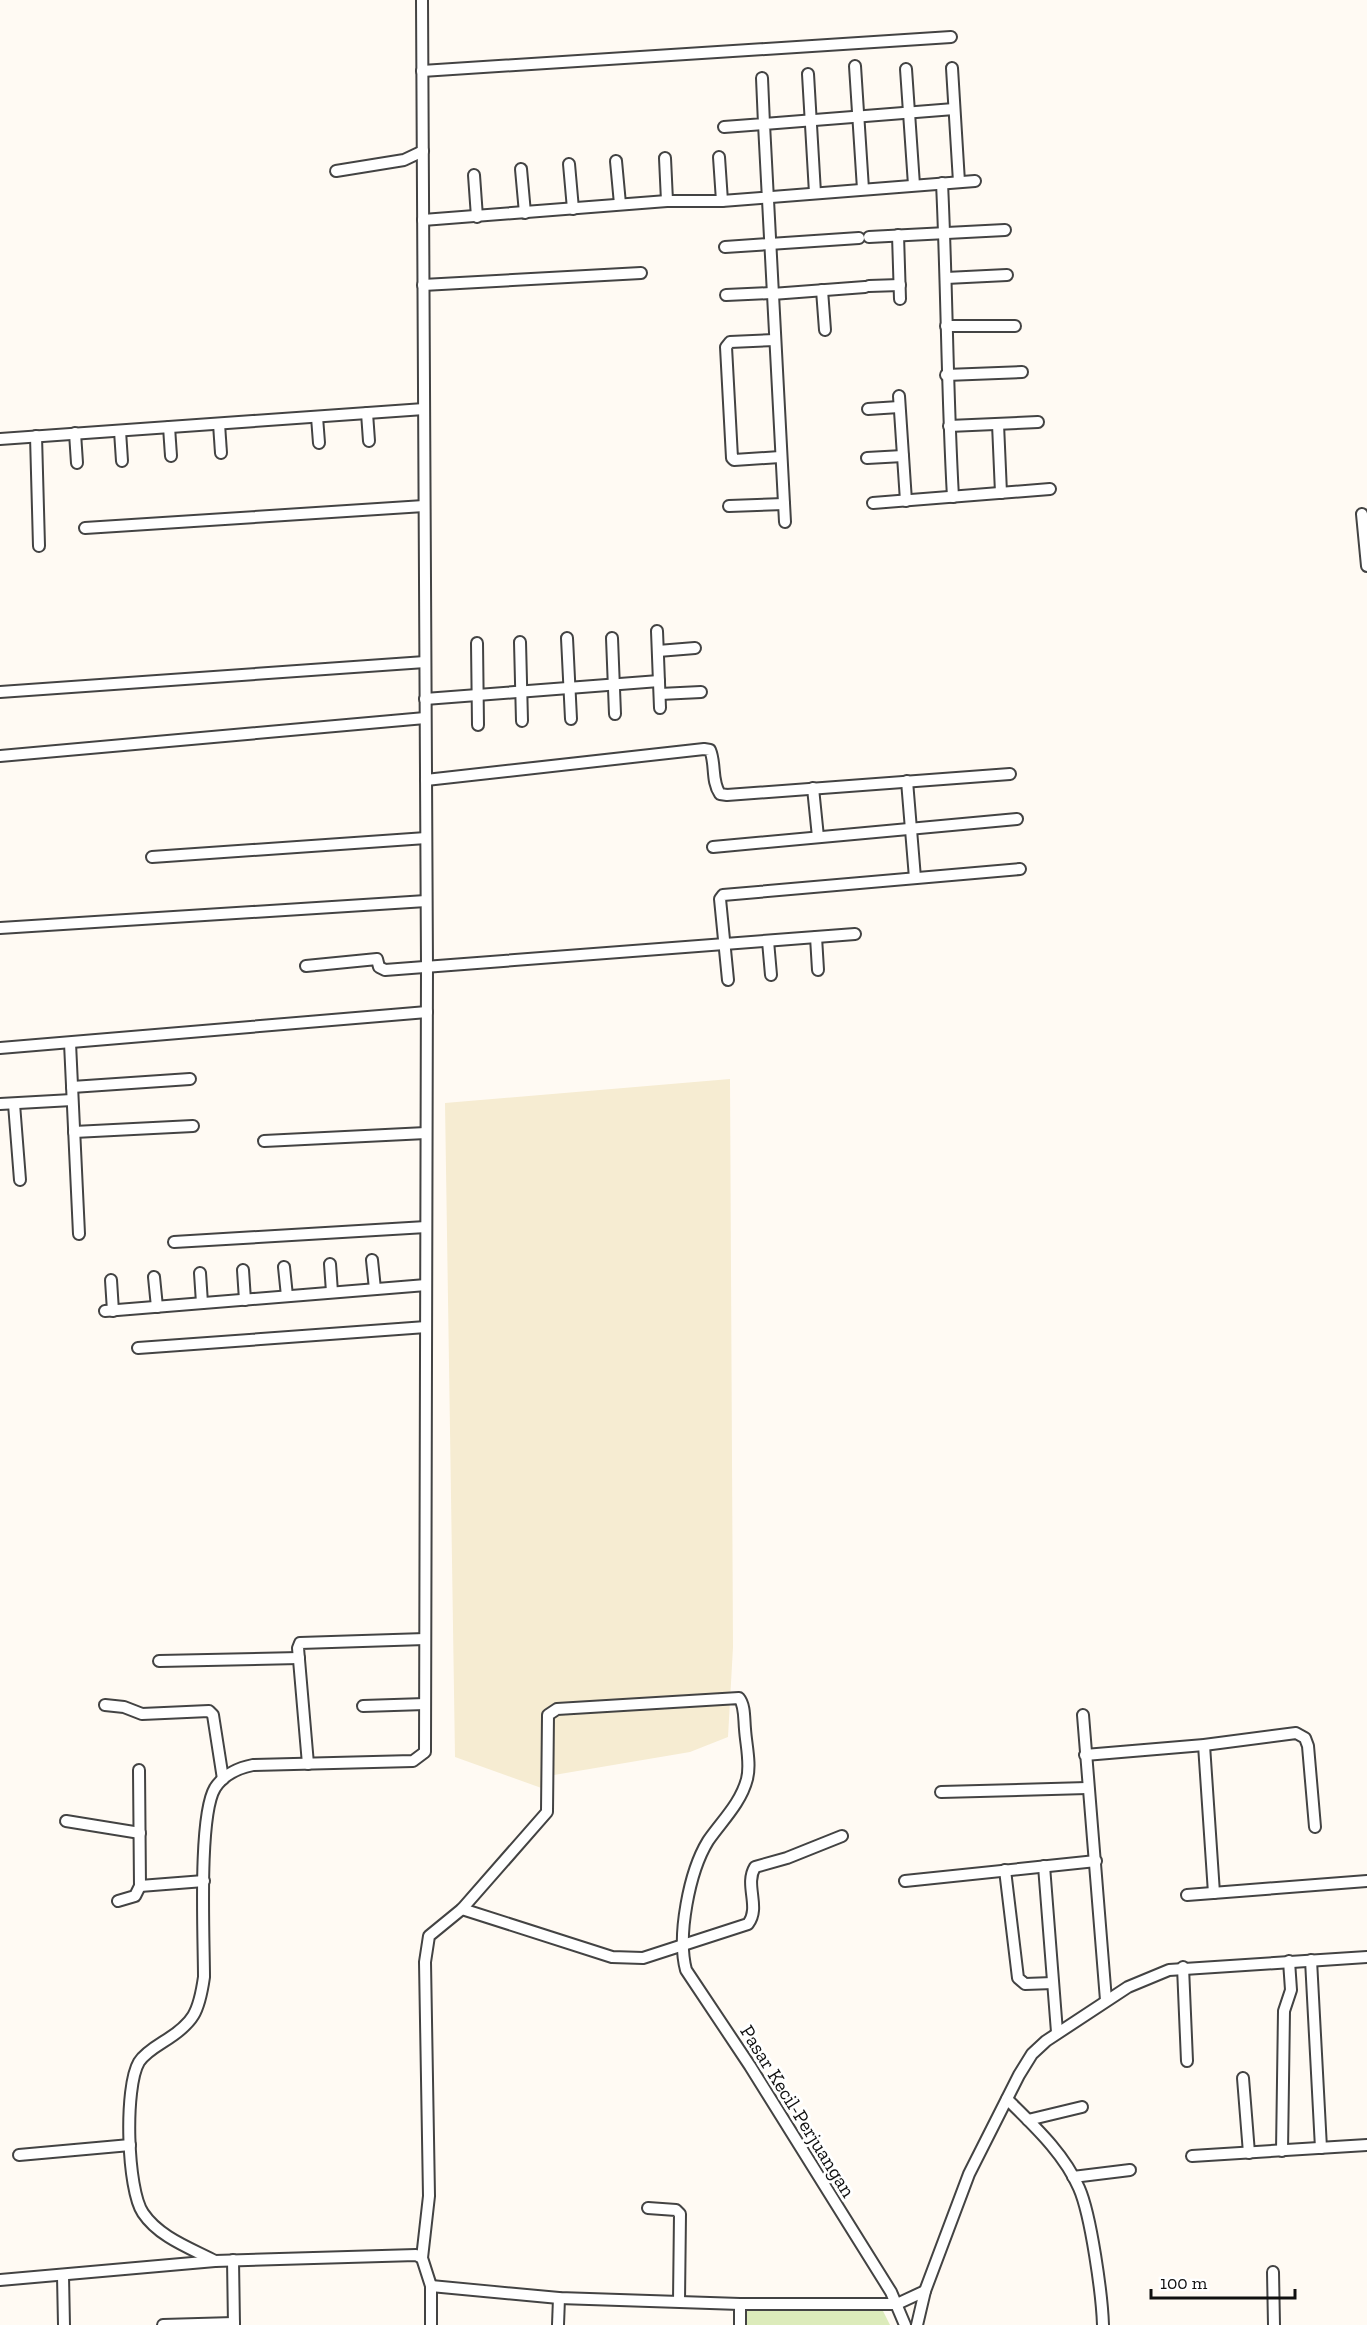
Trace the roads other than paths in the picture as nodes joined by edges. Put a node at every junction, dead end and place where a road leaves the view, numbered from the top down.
1 (422, 0) edge
2 (951, 37) dead end
3 (855, 66) dead end
4 (952, 68) dead end
5 (906, 69) dead end
6 (422, 70) junction
7 (808, 74) dead end
8 (762, 78) dead end
9 (954, 109) junction
10 (909, 112) junction
11 (859, 116) junction
12 (811, 120) junction
13 (764, 124) junction
14 (724, 127) dead end
15 (423, 151) junction
16 (719, 157) dead end
17 (665, 158) dead end
18 (616, 160) dead end
19 (569, 164) dead end
20 (520, 169) dead end
21 (336, 171) dead end
22 (474, 175) dead end
23 (975, 181) dead end
24 (958, 182) junction
25 (942, 183) junction
26 (914, 185) junction
27 (863, 189) junction
28 (815, 194) junction
29 (766, 198) junction
30 (668, 201) junction
31 (722, 201) junction
32 (620, 204) junction
33 (573, 209) junction
34 (525, 213) junction
35 (477, 217) junction
36 (423, 220) junction
37 (1005, 230) dead end
38 (945, 233) junction
39 (898, 235) junction
40 (769, 245) junction
41 (724, 247) dead end
42 (641, 273) dead end
43 (1007, 275) dead end
44 (946, 278) junction
45 (423, 285) junction
46 (900, 285) junction
47 (822, 290) junction
48 (772, 293) junction
49 (726, 295) dead end
50 (900, 299) dead end
51 (946, 326) junction
52 (1015, 326) dead end
53 (825, 330) dead end
54 (775, 340) junction
55 (1022, 372) dead end
56 (946, 375) junction
57 (424, 409) junction
58 (868, 409) dead end
59 (367, 413) junction
60 (317, 417) junction
61 (1038, 422) dead end
62 (219, 424) junction
63 (998, 424) junction
64 (949, 426) junction
65 (169, 427) junction
66 (120, 430) junction
67 (75, 433) junction
68 (36, 436) junction
69 (0, 439) edge
70 (369, 441) dead end
71 (319, 443) dead end
72 (221, 453) dead end
73 (171, 456) dead end
74 (903, 456) junction
75 (780, 457) junction
76 (867, 458) dead end
77 (122, 460) dead end
78 (77, 463) dead end
79 (1050, 489) dead end
80 (1000, 493) junction
81 (953, 497) junction
82 (906, 501) junction
83 (873, 503) dead end
84 (783, 504) junction
85 (424, 506) junction
86 (729, 506) dead end
87 (1362, 514) dead end
88 (785, 522) dead end
89 (85, 528) dead end
90 (39, 546) dead end
91 (1367, 566) edge
92 (657, 631) dead end
93 (567, 638) dead end
94 (612, 638) dead end
95 (520, 642) dead end
96 (477, 643) dead end
97 (695, 648) dead end
98 (658, 651) junction
99 (425, 662) junction
100 (659, 681) junction
101 (614, 685) junction
102 (570, 688) junction
103 (0, 692) edge
104 (521, 692) junction
105 (701, 692) dead end
106 (660, 694) junction
107 (477, 695) junction
108 (425, 699) junction
109 (660, 708) dead end
110 (615, 714) dead end
111 (425, 718) junction
112 (571, 719) dead end
113 (522, 721) dead end
114 (478, 725) dead end
115 (0, 756) edge
116 (1010, 774) dead end
117 (426, 780) junction
118 (908, 780) junction
119 (813, 788) junction
120 (1017, 819) dead end
121 (911, 829) junction
122 (818, 837) junction
123 (426, 838) junction
124 (713, 846) dead end
125 (152, 857) dead end
126 (1020, 869) dead end
127 (915, 878) junction
128 (426, 901) junction
129 (0, 928) edge
130 (855, 934) dead end
131 (816, 937) junction
132 (768, 941) junction
133 (725, 944) junction
134 (306, 966) dead end
135 (427, 967) junction
136 (818, 970) dead end
137 (771, 975) dead end
138 (728, 980) dead end
139 (427, 1012) junction
140 (70, 1043) junction
141 (0, 1048) edge
142 (190, 1079) dead end
143 (72, 1086) junction
144 (72, 1100) junction
145 (0, 1104) edge
146 (14, 1104) junction
147 (193, 1126) dead end
148 (74, 1132) junction
149 (426, 1133) junction
150 (264, 1141) dead end
151 (20, 1180) dead end
152 (426, 1227) junction
153 (79, 1234) dead end
154 (174, 1242) dead end
155 (372, 1260) dead end
156 (330, 1264) dead end
157 (284, 1267) dead end
158 (243, 1270) dead end
159 (200, 1273) dead end
160 (154, 1277) dead end
161 (111, 1280) dead end
162 (426, 1285) junction
163 (375, 1289) junction
164 (332, 1292) junction
165 (287, 1296) junction
166 (245, 1300) junction
167 (202, 1303) junction
168 (157, 1307) junction
169 (426, 1327) junction
170 (138, 1348) dead end
171 (425, 1639) junction
172 (299, 1658) junction
173 (159, 1661) dead end
174 (425, 1704) junction
175 (105, 1705) dead end
176 (363, 1706) dead end
177 (1083, 1715) dead end
178 (1204, 1745) junction
179 (1085, 1755) junction
180 (308, 1764) junction
181 (139, 1770) dead end
182 (223, 1779) junction
183 (1087, 1788) junction
184 (941, 1792) dead end
185 (66, 1821) dead end
186 (1315, 1827) dead end
187 (140, 1833) junction
188 (842, 1836) dead end
189 (1096, 1861) junction
190 (1044, 1866) junction
191 (1005, 1870) junction
192 (204, 1881) junction
193 (906, 1881) dead end
194 (1367, 1881) edge
195 (140, 1886) junction
196 (1214, 1893) junction
197 (1186, 1895) dead end
198 (118, 1901) dead end
199 (462, 1909) junction
200 (682, 1946) junction
201 (1367, 1957) edge
202 (1311, 1960) junction
203 (1289, 1961) junction
204 (1183, 1967) junction
205 (1053, 1983) junction
206 (1106, 2000) junction
207 (1057, 2032) junction
208 (1187, 2061) dead end
209 (1243, 2078) dead end
210 (1007, 2099) junction
211 (1082, 2107) dead end
212 (1028, 2120) junction
213 (130, 2145) junction
214 (1367, 2145) edge
215 (1321, 2148) junction
216 (1282, 2151) junction
217 (1249, 2153) junction
218 (19, 2155) dead end
219 (1192, 2156) dead end
220 (1130, 2170) dead end
221 (1073, 2177) junction
222 (648, 2208) dead end
223 (422, 2258) junction
224 (233, 2260) junction
225 (214, 2261) junction
226 (1273, 2272) dead end
227 (63, 2276) junction
228 (0, 2280) edge
229 (431, 2286) junction
230 (925, 2291) junction
231 (560, 2298) junction
232 (679, 2301) junction
233 (740, 2304) junction
234 (897, 2304) junction
235 (234, 2324) edge
236 (64, 2325) edge
237 (163, 2325) edge
238 (431, 2325) edge
239 (558, 2325) edge
240 (740, 2325) edge
241 (905, 2325) edge
242 (917, 2325) edge
243 (1103, 2325) edge
244 (1274, 2325) edge

1 - 6 street
2 - 6 street
3 - 11 street
4 - 9 street
5 - 10 street
6 - 15 street
7 - 12 street
8 - 13 street
9 - 10 street
9 - 24 street
10 - 11 street
10 - 26 street
11 - 12 street
11 - 27 street
12 - 13 street
12 - 28 street
13 - 14 street
13 - 29 street
15 - 21 street
15 - 36 street
16 - 31 street
17 - 30 street
18 - 32 street
19 - 33 street
20 - 34 street
22 - 35 street
23 - 24 street
24 - 25 street
25 - 26 street
25 - 38 street
26 - 27 street
27 - 28 street
28 - 29 street
29 - 31 street
29 - 40 street
30 - 31 street
30 - 32 street
32 - 33 street
33 - 34 street
34 - 35 street
35 - 36 street
36 - 45 street
37 - 38 street
38 - 39 street
38 - 44 street
39 - 40 street
39 - 46 street
40 - 41 street
40 - 48 street
42 - 45 street
43 - 44 street
44 - 51 street
45 - 57 street
46 - 47 street
46 - 50 street
47 - 48 street
47 - 53 street
48 - 49 street
48 - 54 street
51 - 52 street
51 - 56 street
54 - 75 street
54 - 75 street
55 - 56 street
56 - 64 street
57 - 59 street
57 - 85 street
58 - 74 street
59 - 60 street
59 - 70 street
60 - 62 street
60 - 71 street
61 - 63 street
62 - 65 street
62 - 72 street
63 - 64 street
63 - 80 street
64 - 81 street
65 - 66 street
65 - 73 street
66 - 67 street
66 - 77 street
67 - 68 street
67 - 78 street
68 - 69 street
68 - 90 street
74 - 76 street
74 - 82 street
75 - 84 street
79 - 80 street
80 - 81 street
81 - 82 street
82 - 83 street
84 - 86 street
84 - 88 street
85 - 89 street
85 - 99 street
87 - 91 street
92 - 98 street
93 - 102 street
94 - 101 street
95 - 104 street
96 - 107 street
97 - 98 street
98 - 100 street
99 - 103 street
99 - 108 street
100 - 101 street
100 - 106 street
101 - 102 street
101 - 110 street
102 - 104 street
102 - 112 street
104 - 107 street
104 - 113 street
105 - 106 street
106 - 109 street
107 - 108 street
107 - 114 street
108 - 111 street
111 - 115 street
111 - 117 street
116 - 118 street
117 - 119 street
117 - 123 street
118 - 119 street
118 - 121 street
119 - 122 street
120 - 121 street
121 - 122 street
121 - 127 street
122 - 124 street
123 - 125 street
123 - 128 street
126 - 127 street
127 - 133 street
128 - 129 street
128 - 135 street
130 - 131 street
131 - 132 street
131 - 136 street
132 - 133 street
132 - 137 street
133 - 135 street
133 - 138 street
134 - 135 street
135 - 139 street
139 - 140 street
139 - 149 street
140 - 141 street
140 - 143 street
142 - 143 street
143 - 144 street
144 - 146 street
144 - 148 street
145 - 146 street
146 - 151 street
147 - 148 street
148 - 153 street
149 - 150 street
149 - 152 street
152 - 154 street
152 - 162 street
155 - 163 street
156 - 164 street
157 - 165 street
158 - 166 street
159 - 167 street
160 - 168 street
161 - 168 street
162 - 163 street
162 - 169 street
163 - 164 street
164 - 165 street
165 - 166 street
166 - 167 street
167 - 168 street
169 - 170 street
169 - 171 street
171 - 172 street
171 - 174 street
172 - 173 street
172 - 180 street
174 - 176 street
174 - 180 street
175 - 182 street
177 - 179 street
178 - 179 street
178 - 186 street
178 - 196 street
179 - 183 street
180 - 182 street
181 - 187 street
182 - 192 street
183 - 184 street
183 - 189 street
185 - 187 street
187 - 195 street
188 - 200 street
189 - 190 street
189 - 206 street
190 - 191 street
190 - 205 street
191 - 193 street
191 - 205 street
192 - 195 street
192 - 213 street
194 - 196 street
195 - 198 street
196 - 197 street
199 - 200 street
199 - 200 street, Pasar Kecil-Perjuangan
199 - 223 street
200 - 234 street, Pasar Kecil-Perjuangan
201 - 202 street
202 - 203 street
202 - 215 street
203 - 204 street
203 - 216 street
204 - 206 street
204 - 208 street
205 - 207 street
206 - 207 street
207 - 210 street
209 - 217 street
210 - 212 street
210 - 230 street
211 - 212 street
212 - 221 street
213 - 218 street
213 - 225 street
214 - 215 street
215 - 216 street
216 - 217 street
217 - 219 street
220 - 221 street
221 - 243 street
222 - 232 street
223 - 224 street
223 - 229 street
224 - 225 street
224 - 235 street
225 - 227 street
226 - 244 street
227 - 228 street
227 - 236 street
229 - 231 street
229 - 238 street
230 - 234 street
230 - 242 street
231 - 232 street
231 - 239 street
232 - 233 street
233 - 234 street
233 - 240 street
234 - 241 street, Pasar Kecil-Perjuangan
235 - 237 street

